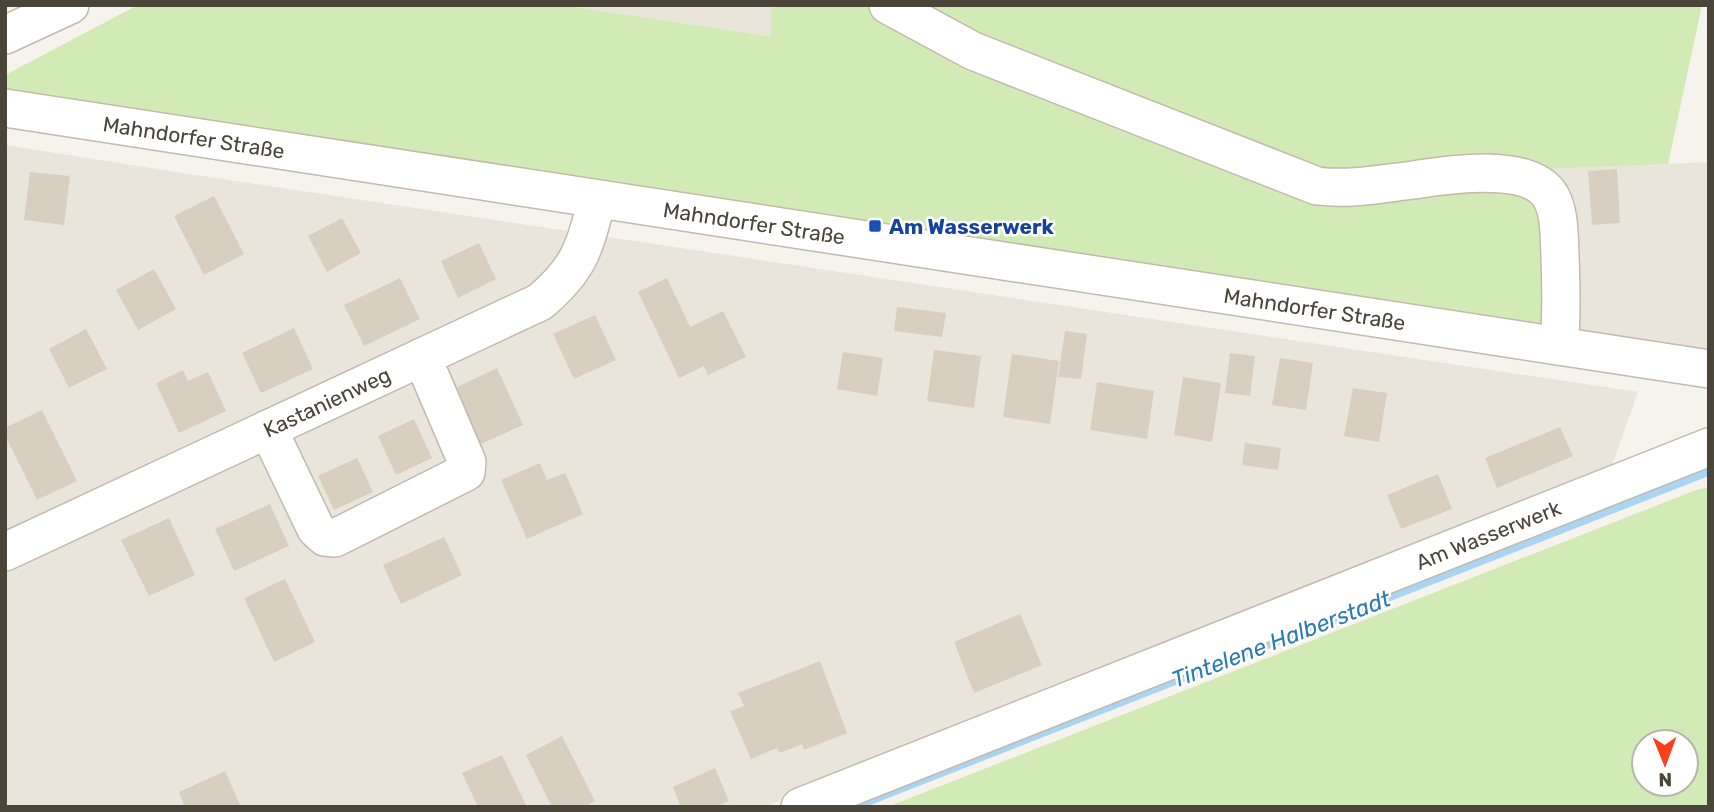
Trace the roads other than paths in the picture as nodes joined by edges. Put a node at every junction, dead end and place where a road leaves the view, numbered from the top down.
1 (70, 5) edge
2 (888, 5) edge
3 (5, 35) edge
4 (5, 108) edge
5 (597, 200) junction
6 (1559, 346) junction
7 (422, 357) junction
8 (1709, 369) edge
9 (268, 429) junction
10 (1709, 447) edge
11 (5, 552) edge
12 (800, 807) edge

1 - 3 street
2 - 6 street
4 - 5 street, Mahndorfer Straße
5 - 6 street, Mahndorfer Straße
5 - 7 street, Kastanienweg
6 - 8 street, Mahndorfer Straße
7 - 9 street, Kastanienweg
7 - 9 street
9 - 11 street, Kastanienweg
10 - 12 street, Am Wasserwerk

